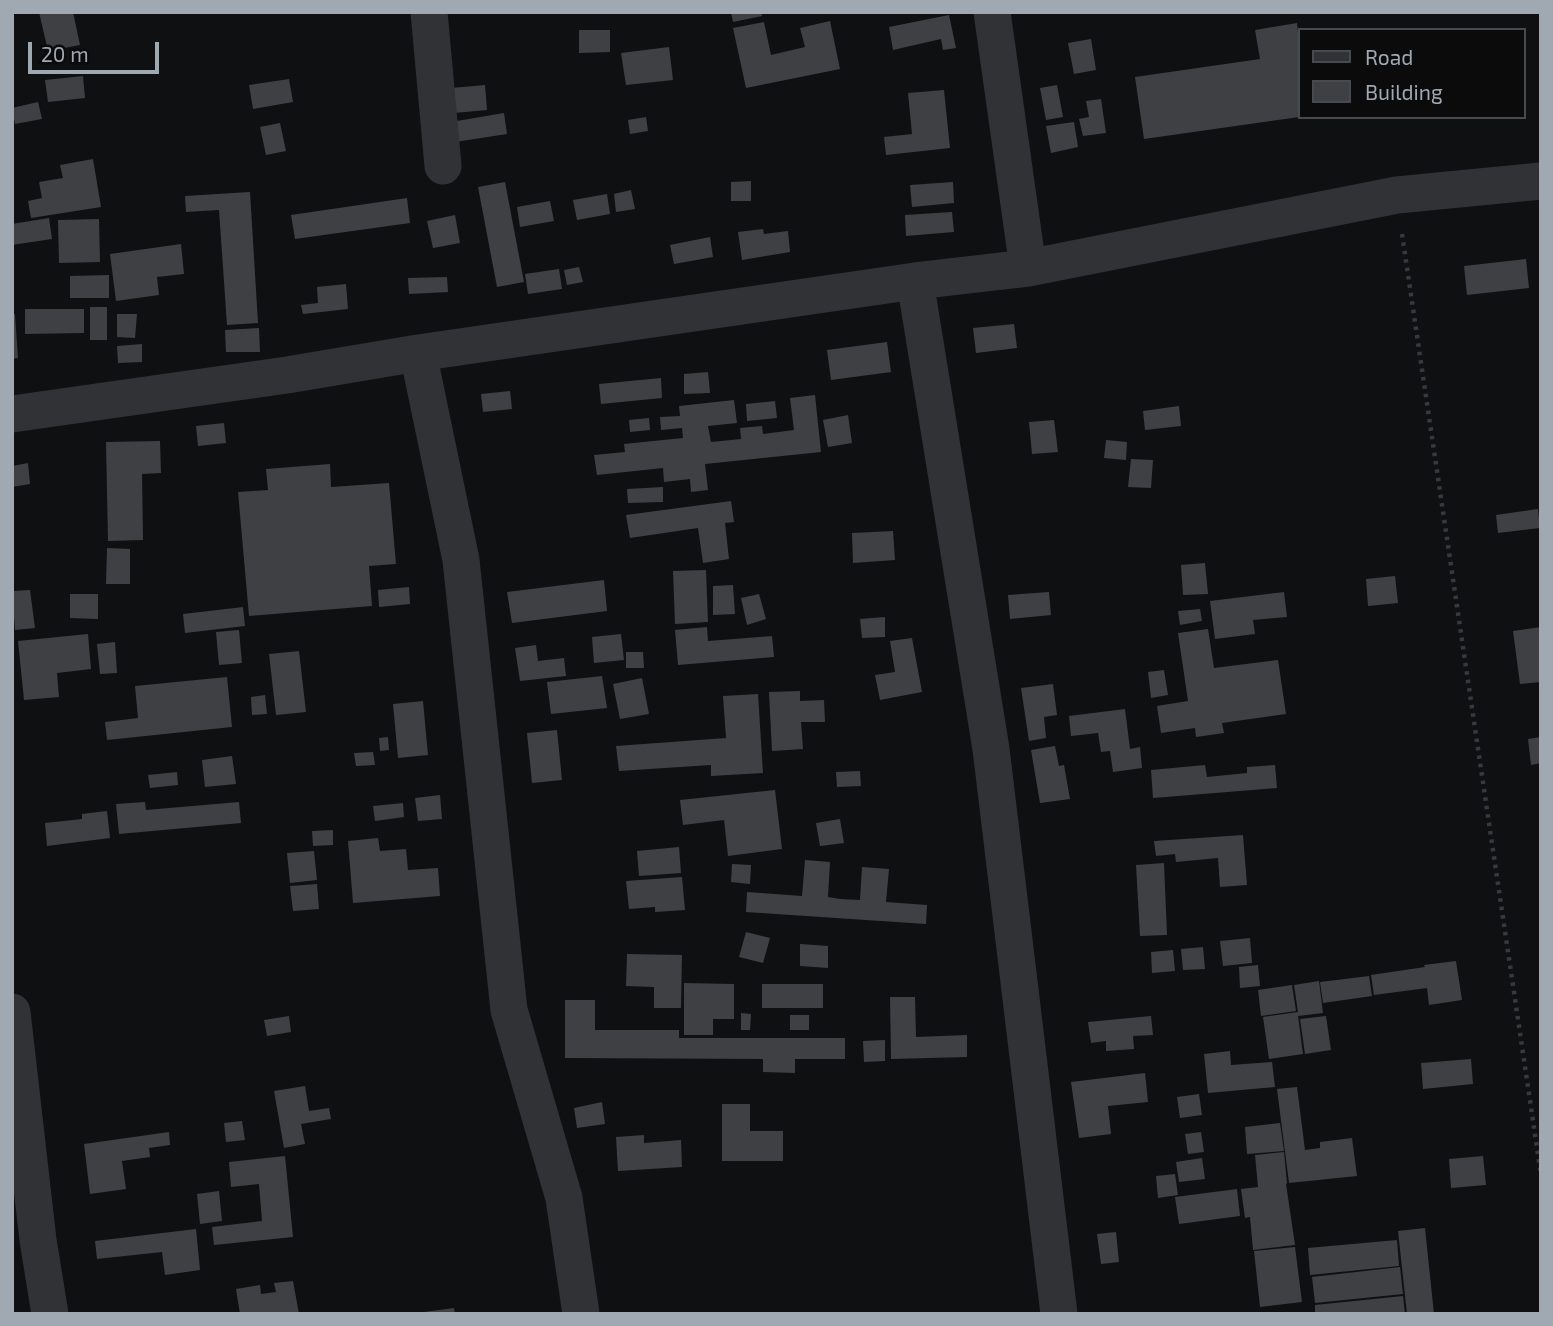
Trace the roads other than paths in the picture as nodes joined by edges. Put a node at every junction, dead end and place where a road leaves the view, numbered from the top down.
1 (429, 12) edge
2 (992, 12) edge
3 (443, 166) dead end
4 (1541, 181) edge
5 (1028, 268) junction
6 (915, 281) junction
7 (418, 353) junction
8 (12, 414) edge
9 (12, 1012) edge
10 (50, 1314) edge
11 (581, 1314) edge
12 (1059, 1314) edge

1 - 3 street
2 - 5 street
4 - 5 street
5 - 6 street
6 - 7 street
6 - 12 street
7 - 8 street
7 - 11 street
9 - 10 street

